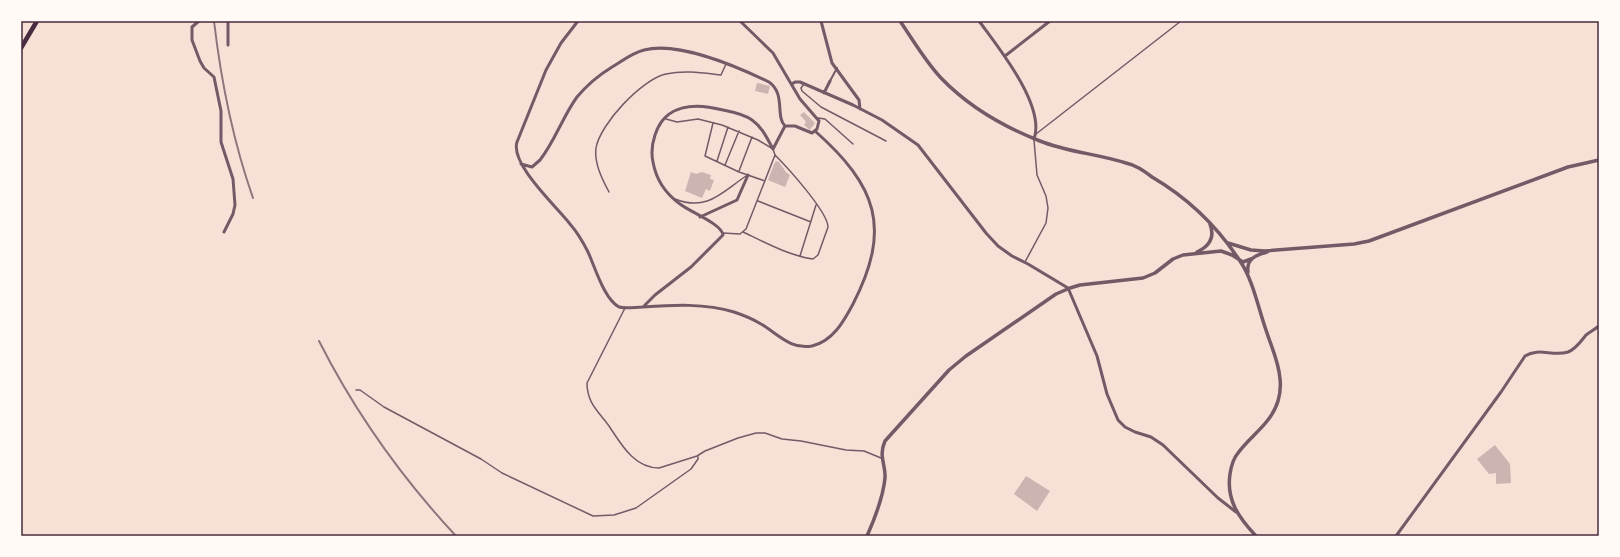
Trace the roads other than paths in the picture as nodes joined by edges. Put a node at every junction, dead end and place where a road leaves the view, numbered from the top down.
1 (38, 21) edge
2 (199, 21) edge
3 (228, 21) edge
4 (578, 21) edge
5 (740, 21) edge
6 (821, 21) edge
7 (900, 21) edge
8 (979, 21) edge
9 (1050, 21) edge
10 (1181, 21) edge
11 (228, 45) dead end
12 (21, 48) edge
13 (1005, 56) junction
14 (726, 64) junction
15 (837, 68) junction
16 (830, 81) joint
17 (792, 84) junction
18 (804, 84) junction
19 (824, 93) junction
20 (860, 109) junction
21 (664, 118) junction
22 (818, 118) junction
23 (714, 123) junction
24 (785, 126) junction
25 (728, 127) junction
26 (816, 130) junction
27 (738, 131) junction
28 (1036, 134) junction
29 (752, 137) junction
30 (1034, 139) junction
31 (886, 141) dead end
32 (853, 144) dead end
33 (773, 149) junction
34 (775, 155) junction
35 (1599, 160) edge
36 (717, 161) junction
37 (521, 164) junction
38 (725, 165) junction
39 (739, 172) junction
40 (748, 175) junction
41 (765, 181) junction
42 (609, 192) dead end
43 (672, 197) junction
44 (758, 201) junction
45 (816, 205) junction
46 (1203, 215) junction
47 (700, 217) junction
48 (811, 222) junction
49 (224, 232) dead end
50 (743, 232) junction
51 (723, 233) junction
52 (1227, 242) junction
53 (1246, 249) junction
54 (1272, 251) junction
55 (1195, 254) junction
56 (800, 256) junction
57 (1238, 258) junction
58 (1251, 259) junction
59 (1024, 262) junction
60 (1250, 281) junction
61 (1068, 288) junction
62 (643, 307) junction
63 (625, 308) junction
64 (1599, 326) edge
65 (356, 390) dead end
66 (698, 456) junction
67 (881, 458) junction
68 (1236, 512) junction
69 (867, 536) edge
70 (1256, 536) edge
71 (1396, 536) edge

1 - 12 main road
2 - 49 street
3 - 11 street
4 - 37 street
5 - 17 street
6 - 15 street
7 - 30 street
8 - 13 street
9 - 13 street
10 - 28 lane
13 - 28 street
14 - 24 street
14 - 37 street
14 - 42 lane
15 - 16 street
15 - 20 street
16 - 19 street
17 - 18 street
17 - 22 street
18 - 19 street
18 - 31 lane
19 - 20 street
20 - 59 street
21 - 23 lane
21 - 33 street
21 - 43 street
22 - 26 street
22 - 32 lane
23 - 25 lane
23 - 36 lane
24 - 26 street
24 - 33 street
25 - 27 lane
25 - 36 lane
26 - 62 street
27 - 29 lane
27 - 38 lane
28 - 30 street
29 - 33 lane
29 - 39 lane
30 - 46 street
30 - 59 lane
33 - 34 lane
34 - 41 lane
34 - 45 lane
35 - 54 street
36 - 38 lane
37 - 63 street
38 - 39 lane
39 - 40 lane
40 - 41 lane
40 - 43 lane
40 - 47 street
41 - 44 lane
43 - 47 street
44 - 48 lane
44 - 50 lane
45 - 48 lane
45 - 56 lane
46 - 52 street
46 - 55 street
47 - 51 street
48 - 56 lane
50 - 51 lane
50 - 56 lane
51 - 62 street
52 - 53 street
52 - 57 street
53 - 54 street
53 - 57 street
54 - 58 street
55 - 57 street
55 - 61 street
57 - 58 street
57 - 60 street
58 - 60 street
59 - 61 street
60 - 68 street
61 - 67 street
61 - 68 street
62 - 63 street
63 - 66 lane
64 - 71 street
65 - 66 lane
66 - 67 lane
67 - 69 street
68 - 70 street

